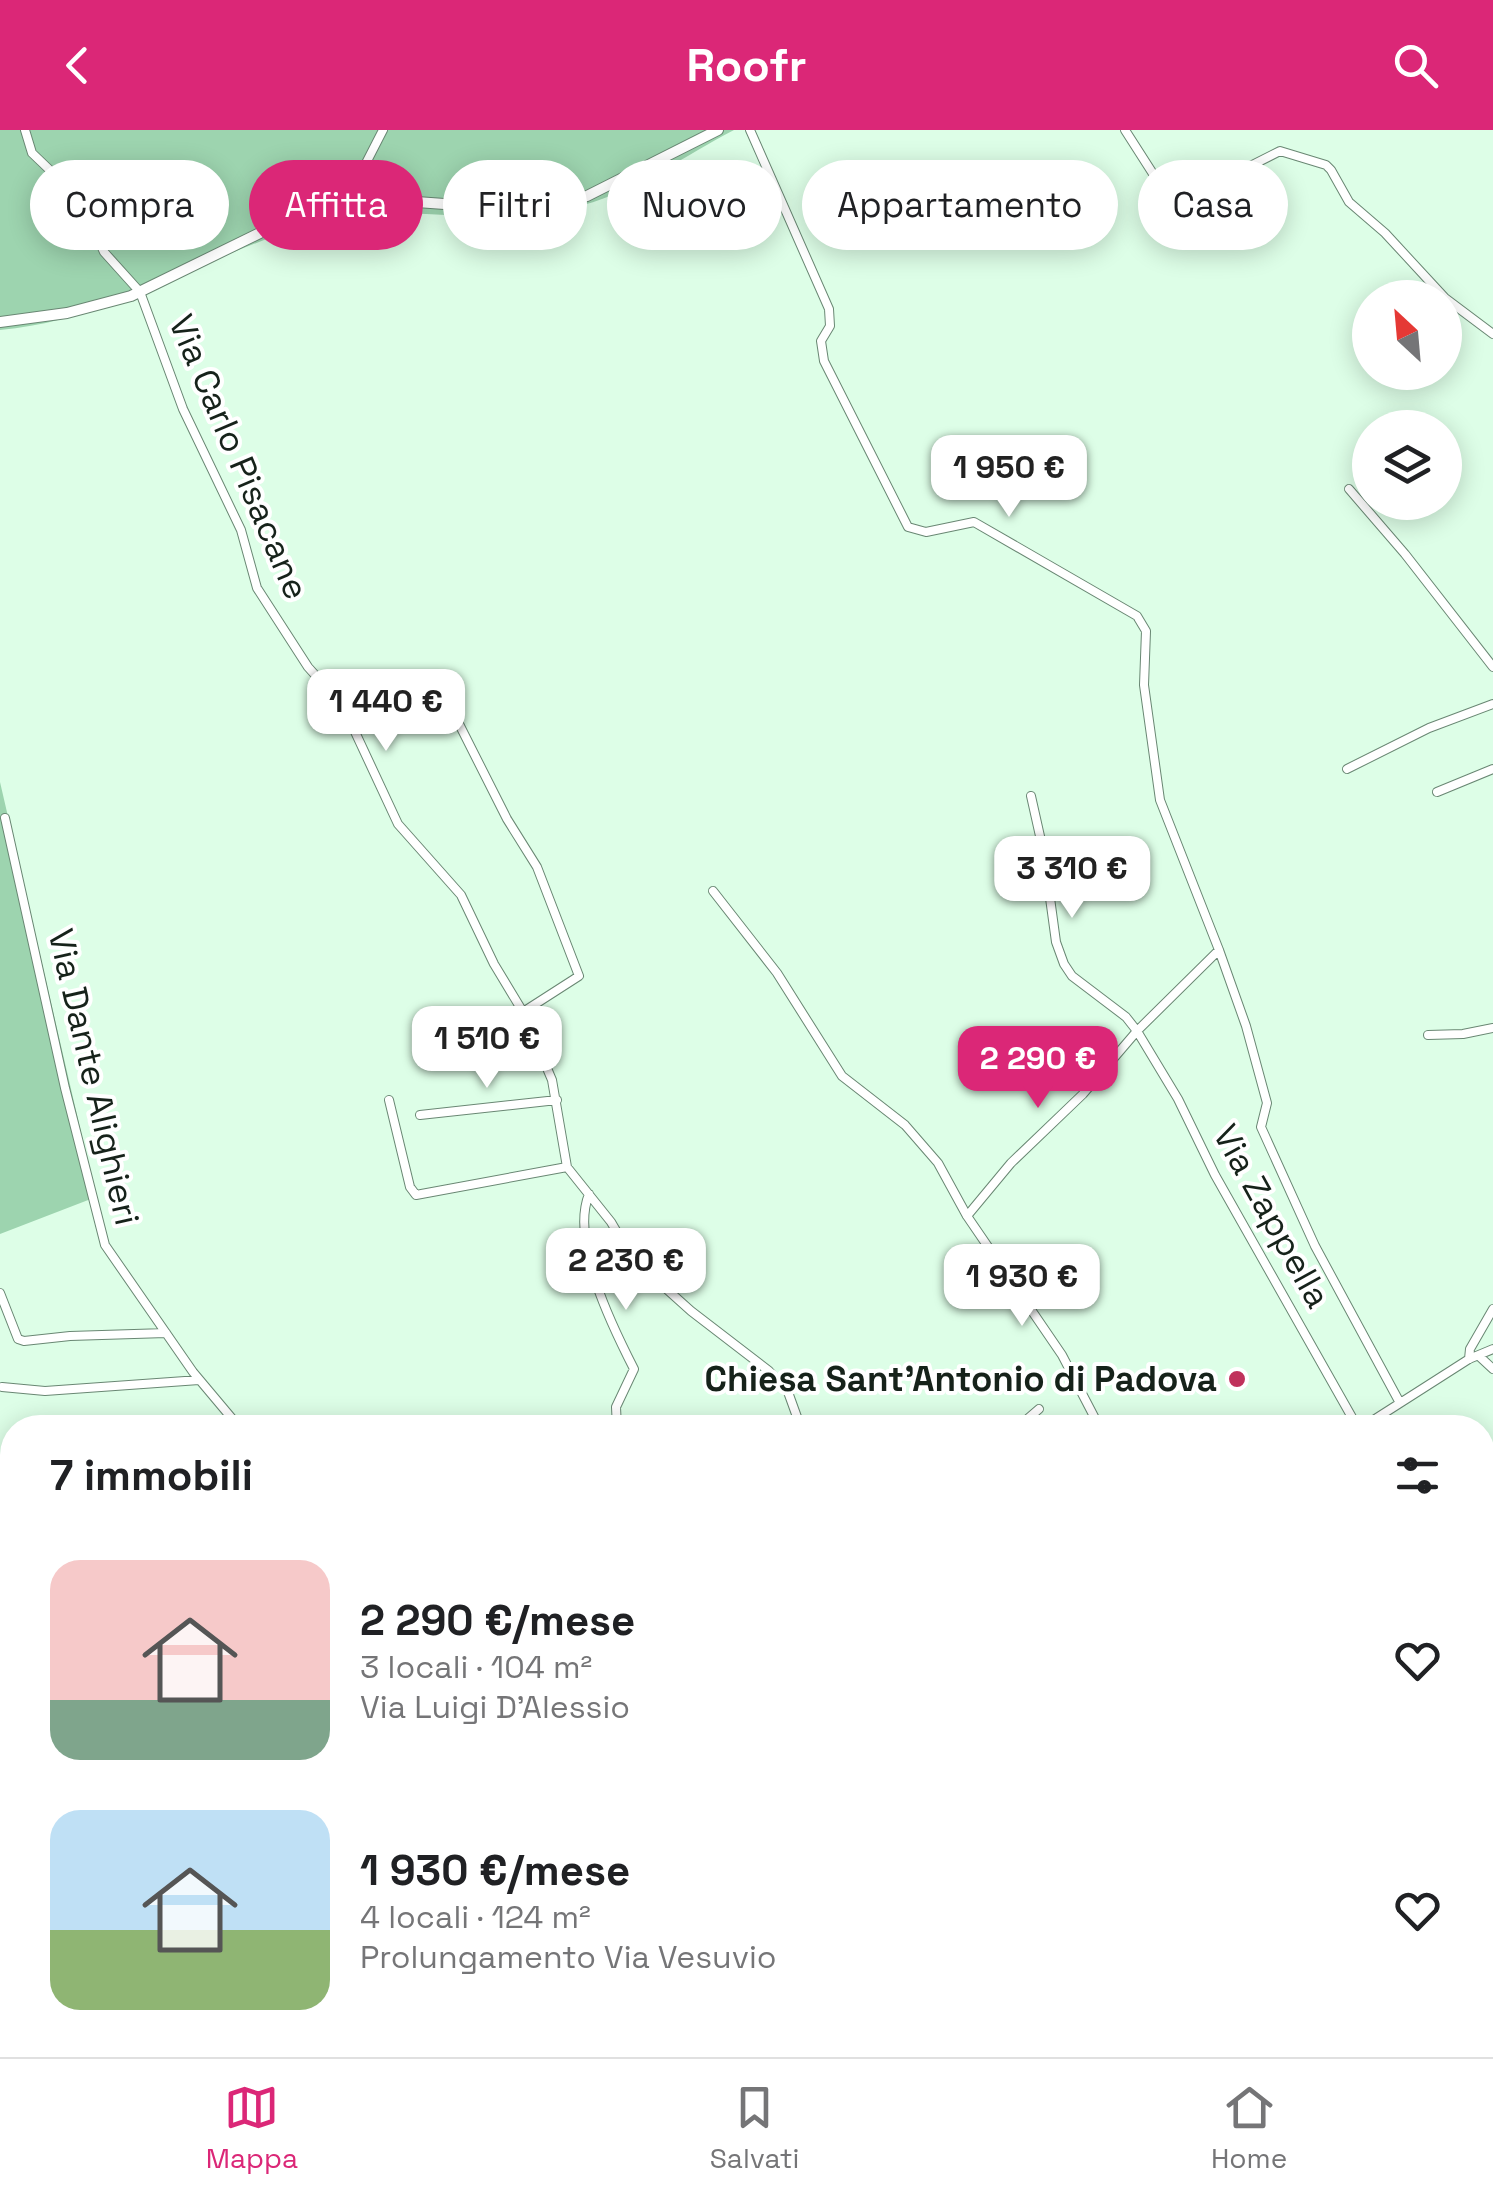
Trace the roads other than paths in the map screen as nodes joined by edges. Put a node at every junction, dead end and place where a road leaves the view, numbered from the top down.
1 (25, 130) edge
2 (383, 130) edge
3 (718, 130) edge
4 (750, 130) edge
5 (1125, 130) edge
6 (368, 160) edge
7 (423, 202) edge
8 (249, 238) edge
9 (1428, 280) edge
10 (140, 292) junction
11 (1462, 311) edge
12 (0, 322) edge
13 (1493, 334) edge
14 (1348, 489) dead end
15 (1493, 667) edge
16 (1493, 704) edge
17 (453, 712) dead end
18 (1348, 769) dead end
19 (1493, 769) edge
20 (1437, 792) dead end
21 (1031, 796) dead end
22 (4, 818) dead end
23 (713, 891) dead end
24 (1220, 950) junction
25 (522, 1012) junction
26 (1493, 1028) edge
27 (1137, 1031) junction
28 (1428, 1034) dead end
29 (389, 1100) dead end
30 (557, 1100) junction
31 (420, 1115) dead end
32 (567, 1167) junction
33 (589, 1194) junction
34 (967, 1216) junction
35 (0, 1293) edge
36 (1493, 1309) edge
37 (166, 1333) junction
38 (1493, 1349) edge
39 (1474, 1358) junction
40 (1493, 1369) edge
41 (199, 1380) junction
42 (2, 1387) edge
43 (1400, 1403) junction
44 (1038, 1409) dead end
45 (229, 1415) edge
46 (616, 1415) edge
47 (797, 1415) edge
48 (1031, 1415) edge
49 (1093, 1415) edge
50 (1352, 1415) edge
51 (1380, 1415) edge

1 - 10 street, Via Carlo Pisacane
2 - 6 street
3 - 7 street
4 - 24 street
5 - 9 street
8 - 10 street
10 - 12 street
10 - 25 street, Via Carlo Pisacane
11 - 13 street
14 - 15 street
16 - 18 street
17 - 25 street
19 - 20 street
21 - 27 street, Via Zappella
22 - 37 street, Via Dante Alighieri
23 - 34 street
24 - 27 street
24 - 43 street
25 - 30 street, Via Carlo Pisacane
26 - 28 street
27 - 34 street
27 - 50 street, Via Zappella
29 - 32 street
30 - 31 street
30 - 32 street, Via Carlo Pisacane
32 - 33 street
33 - 46 street
33 - 47 street
34 - 49 street
35 - 37 street
36 - 39 street
37 - 41 street, Via Dante Alighieri
38 - 39 street
39 - 40 street
39 - 43 street
41 - 42 street
41 - 45 street, Via Dante Alighieri
43 - 51 street
44 - 48 street

